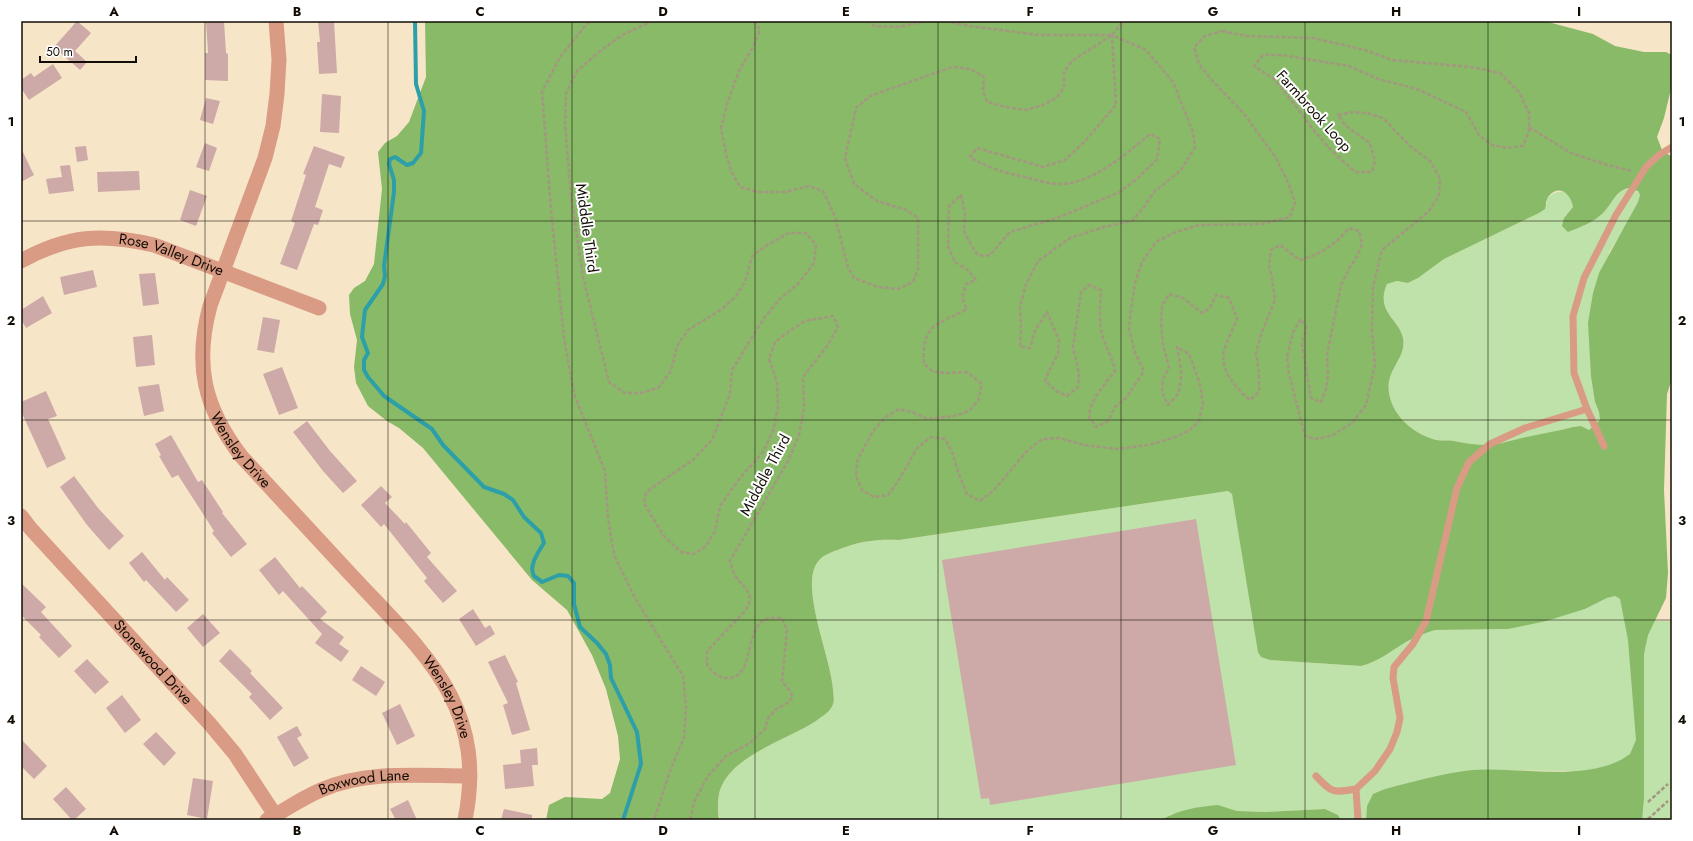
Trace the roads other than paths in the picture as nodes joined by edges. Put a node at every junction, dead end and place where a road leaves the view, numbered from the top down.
1 (276, 21) edge
2 (1672, 147) edge
3 (21, 261) edge
4 (223, 272) junction
5 (319, 308) dead end
6 (1587, 409) junction
7 (1604, 446) dead end
8 (21, 516) edge
9 (470, 776) junction
10 (1316, 776) dead end
11 (1356, 789) junction
12 (271, 818) edge
13 (465, 820) edge
14 (1358, 820) edge

1 - 4 street, Wensley Drive
2 - 6 lane
3 - 4 street, Rose Valley Drive
4 - 5 street, Rose Valley Drive
4 - 9 street, Wensley Drive
6 - 7 lane
6 - 11 lane
8 - 12 street, Stonewood Drive
9 - 12 street, Boxwood Lane
9 - 13 street, Wensley Drive
10 - 11 lane
11 - 14 lane

